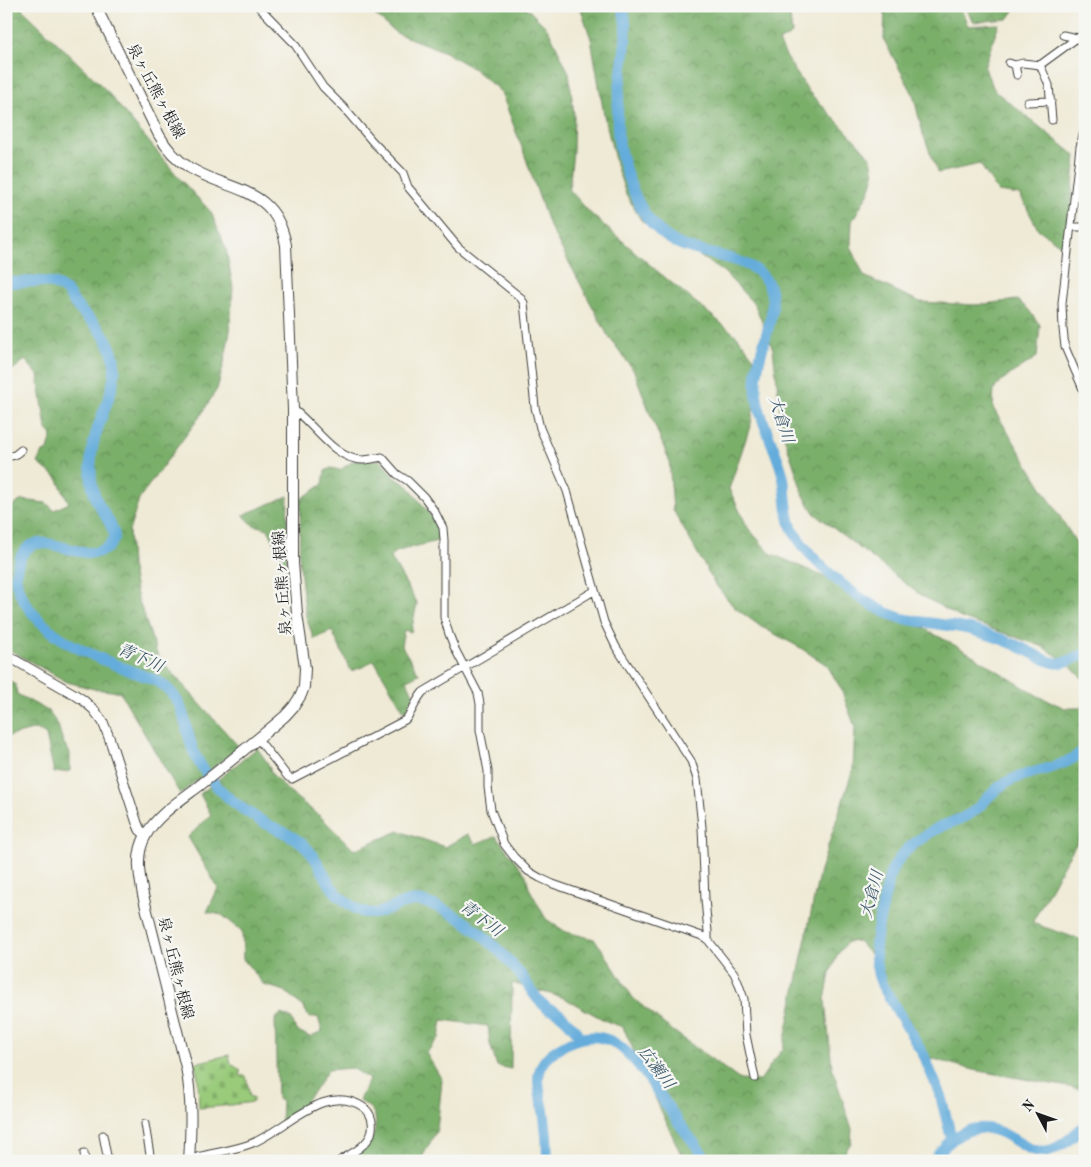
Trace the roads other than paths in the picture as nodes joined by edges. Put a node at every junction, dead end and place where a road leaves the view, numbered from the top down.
1 (97, 6) edge
2 (258, 6) edge
3 (1080, 6) edge
4 (1085, 12) edge
5 (1063, 35) dead end
6 (1081, 37) edge
7 (1040, 65) junction
8 (1016, 75) dead end
9 (1050, 101) junction
10 (1028, 102) dead end
11 (1052, 120) dead end
12 (1085, 128) edge
13 (1072, 227) junction
14 (1085, 227) edge
15 (1085, 394) edge
16 (293, 409) junction
17 (21, 450) dead end
18 (6, 457) edge
19 (594, 592) junction
20 (6, 655) edge
21 (465, 668) junction
22 (258, 739) junction
23 (146, 835) junction
24 (708, 940) junction
25 (755, 1078) dead end
26 (145, 1124) dead end
27 (102, 1135) dead end
28 (84, 1152) dead end
29 (188, 1160) edge
30 (85, 1161) edge
31 (108, 1161) edge
32 (151, 1161) edge
33 (339, 1161) edge

1 - 16 main road, 泉ヶ丘熊ヶ根線
2 - 19 street
3 - 4 street
5 - 6 street
6 - 7 street
7 - 8 street
7 - 9 street
9 - 10 street
9 - 11 street
12 - 13 street
13 - 14 street
13 - 15 street
16 - 21 street
16 - 22 main road, 泉ヶ丘熊ヶ根線
17 - 18 street
19 - 21 street
19 - 24 street
20 - 23 street
21 - 22 street
21 - 24 street
22 - 23 main road, 泉ヶ丘熊ヶ根線
23 - 29 main road, 泉ヶ丘熊ヶ根線
24 - 25 street
26 - 32 street
27 - 31 street
28 - 30 street
29 - 33 street

